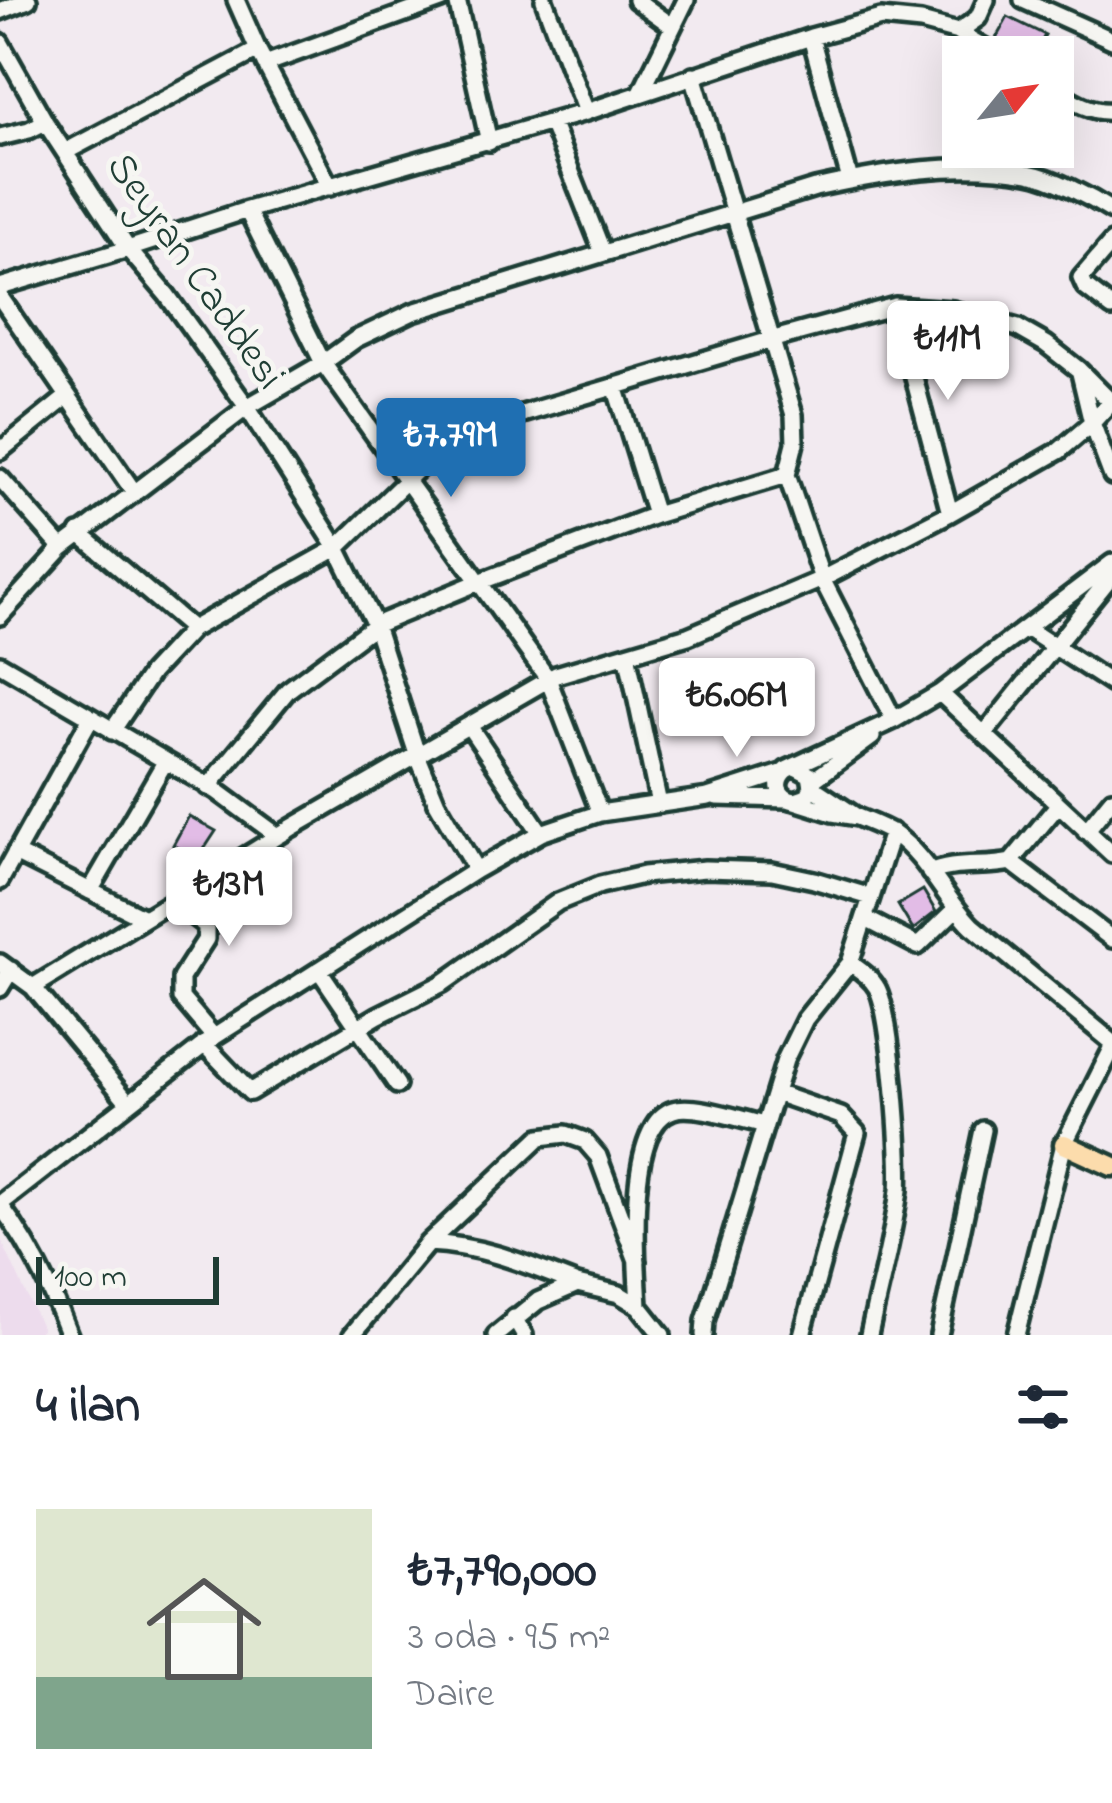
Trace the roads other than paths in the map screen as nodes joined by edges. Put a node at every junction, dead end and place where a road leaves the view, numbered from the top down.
1 (28, 0) edge
2 (236, 0) edge
3 (441, 0) edge
4 (457, 0) edge
5 (544, 0) edge
6 (636, 0) edge
7 (686, 0) edge
8 (986, 0) edge
9 (1023, 0) edge
10 (0, 11) edge
11 (672, 26) junction
12 (958, 32) junction
13 (965, 36) edge
14 (811, 37) junction
15 (1112, 40) edge
16 (0, 42) edge
17 (261, 57) junction
18 (693, 76) junction
19 (640, 94) junction
20 (1074, 103) edge
21 (1112, 111) edge
22 (586, 112) junction
23 (45, 122) junction
24 (551, 122) junction
25 (0, 136) edge
26 (489, 142) junction
27 (65, 152) junction
28 (850, 180) junction
29 (330, 187) junction
30 (247, 210) junction
31 (1112, 211) edge
32 (736, 212) junction
33 (1112, 242) edge
34 (128, 249) junction
35 (603, 253) junction
36 (0, 287) edge
37 (0, 297) edge
38 (896, 307) junction
39 (1112, 308) edge
40 (774, 340) junction
41 (323, 363) junction
42 (1079, 370) junction
43 (615, 386) junction
44 (68, 396) junction
45 (1112, 402) edge
46 (247, 407) junction
47 (1092, 423) junction
48 (0, 451) edge
49 (787, 475) junction
50 (1112, 476) edge
51 (0, 478) edge
52 (404, 480) junction
53 (134, 492) junction
54 (950, 513) junction
55 (655, 515) junction
56 (80, 533) junction
57 (62, 548) junction
58 (338, 548) junction
59 (1111, 567) edge
60 (822, 579) junction
61 (479, 582) junction
62 (0, 616) edge
63 (375, 626) junction
64 (1026, 628) junction
65 (192, 629) junction
66 (1054, 646) junction
67 (627, 654) junction
68 (0, 664) edge
69 (548, 679) junction
70 (1112, 685) edge
71 (940, 693) junction
72 (90, 718) junction
73 (893, 720) junction
74 (469, 727) junction
75 (112, 731) junction
76 (986, 733) junction
77 (418, 757) junction
78 (165, 762) junction
79 (789, 770) junction
80 (812, 784) junction
81 (208, 787) junction
82 (708, 796) junction
83 (791, 800) junction
84 (1112, 800) edge
85 (659, 804) junction
86 (1058, 805) junction
87 (600, 813) junction
88 (857, 817) junction
89 (1086, 831) junction
90 (892, 832) junction
91 (541, 833) junction
92 (278, 836) junction
93 (15, 853) junction
94 (1112, 854) edge
95 (1011, 862) junction
96 (476, 870) junction
97 (930, 873) junction
98 (0, 881) edge
99 (90, 890) junction
100 (871, 897) junction
101 (172, 900) junction
102 (956, 909) junction
103 (144, 918) junction
104 (866, 919) junction
105 (1112, 939) edge
106 (850, 963) junction
107 (5, 966) edge
108 (319, 970) junction
109 (33, 987) junction
110 (0, 988) edge
111 (358, 1027) junction
112 (209, 1040) junction
113 (1112, 1046) edge
114 (397, 1085) dead end
115 (775, 1093) junction
116 (128, 1102) junction
117 (765, 1125) junction
118 (983, 1130) dead end
119 (1064, 1144) junction
120 (1112, 1166) edge
121 (0, 1204) edge
122 (428, 1244) junction
123 (637, 1261) junction
124 (577, 1285) junction
125 (639, 1306) junction
126 (514, 1318) junction
127 (69, 1335) edge
128 (352, 1335) edge
129 (496, 1335) edge
130 (524, 1335) edge
131 (662, 1335) edge
132 (704, 1335) edge
133 (802, 1335) edge
134 (869, 1335) edge
135 (939, 1335) edge
136 (1016, 1335) edge

1 - 10 street
2 - 17 street
3 - 17 street
4 - 26 street
5 - 22 street
6 - 11 street
7 - 11 street
8 - 12 street
9 - 15 street
11 - 19 street
12 - 13 street
12 - 14 street
14 - 18 street
14 - 28 street
16 - 23 street, Seyran Caddesi
17 - 27 street
17 - 29 street
18 - 19 street
18 - 32 street
19 - 22 street
20 - 21 street
22 - 24 street
23 - 25 street
23 - 27 street, Seyran Caddesi
24 - 26 street
24 - 35 street
26 - 29 street
27 - 34 street, Seyran Caddesi
28 - 31 street
28 - 32 street
29 - 30 street
30 - 34 street
30 - 41 street
32 - 35 street
32 - 40 street
33 - 39 street
34 - 36 street
34 - 46 street, Seyran Caddesi
35 - 41 street
37 - 44 street
38 - 40 street
38 - 42 street
38 - 54 street
40 - 43 street
40 - 49 street
41 - 46 street
41 - 52 street
42 - 45 street
42 - 47 street
43 - 52 street
43 - 55 street
44 - 48 street
44 - 53 street
45 - 47 street
46 - 53 street
46 - 58 street, Seyran Caddesi
47 - 50 street
47 - 54 street
49 - 55 street
49 - 60 street
51 - 57 street
52 - 58 street
52 - 61 street
53 - 56 street
54 - 60 street
55 - 61 street
56 - 57 street
56 - 65 street
57 - 62 street
58 - 63 street, Seyran Caddesi
58 - 65 street
59 - 64 street
59 - 66 street
60 - 67 street
60 - 73 street
61 - 63 street
61 - 69 street
63 - 77 street, Seyran Caddesi
63 - 81 street
64 - 66 street
64 - 71 street
65 - 75 street
66 - 70 street
66 - 76 street
67 - 69 street
67 - 85 street
68 - 72 street
69 - 74 street
69 - 87 street
71 - 73 street
71 - 76 street
72 - 75 street
72 - 93 street
73 - 79 street
73 - 80 street
74 - 77 street
74 - 91 street
75 - 78 street
76 - 86 street
77 - 92 street
77 - 96 street, Seyran Caddesi
78 - 81 street
78 - 99 street
79 - 80 street
79 - 82 street
79 - 83 street
80 - 83 street
80 - 88 street
81 - 92 street
82 - 83 street
82 - 85 street
83 - 88 street
84 - 89 street
85 - 87 street
86 - 89 street
86 - 95 street
87 - 91 street
88 - 90 street
89 - 94 street
90 - 97 street
90 - 100 street
91 - 96 street
92 - 101 street
93 - 98 street
93 - 99 street
95 - 97 street
95 - 105 street
96 - 108 street
97 - 102 street
99 - 103 street
100 - 104 street
100 - 111 street
101 - 103 street
101 - 112 street
102 - 104 street
102 - 113 street
103 - 109 street
104 - 106 street
106 - 115 street
106 - 134 street
107 - 109 street
107 - 110 street
108 - 111 street
108 - 112 street
109 - 116 street
111 - 112 street
111 - 114 street
112 - 116 street
113 - 119 street
115 - 117 street
115 - 133 street
116 - 121 street
117 - 123 street
117 - 132 street
118 - 135 street
119 - 120 main road
119 - 136 street
121 - 127 street
122 - 123 street
122 - 124 street
122 - 128 street
123 - 125 street
124 - 125 street
124 - 126 street
125 - 131 street
126 - 129 street
126 - 130 street

